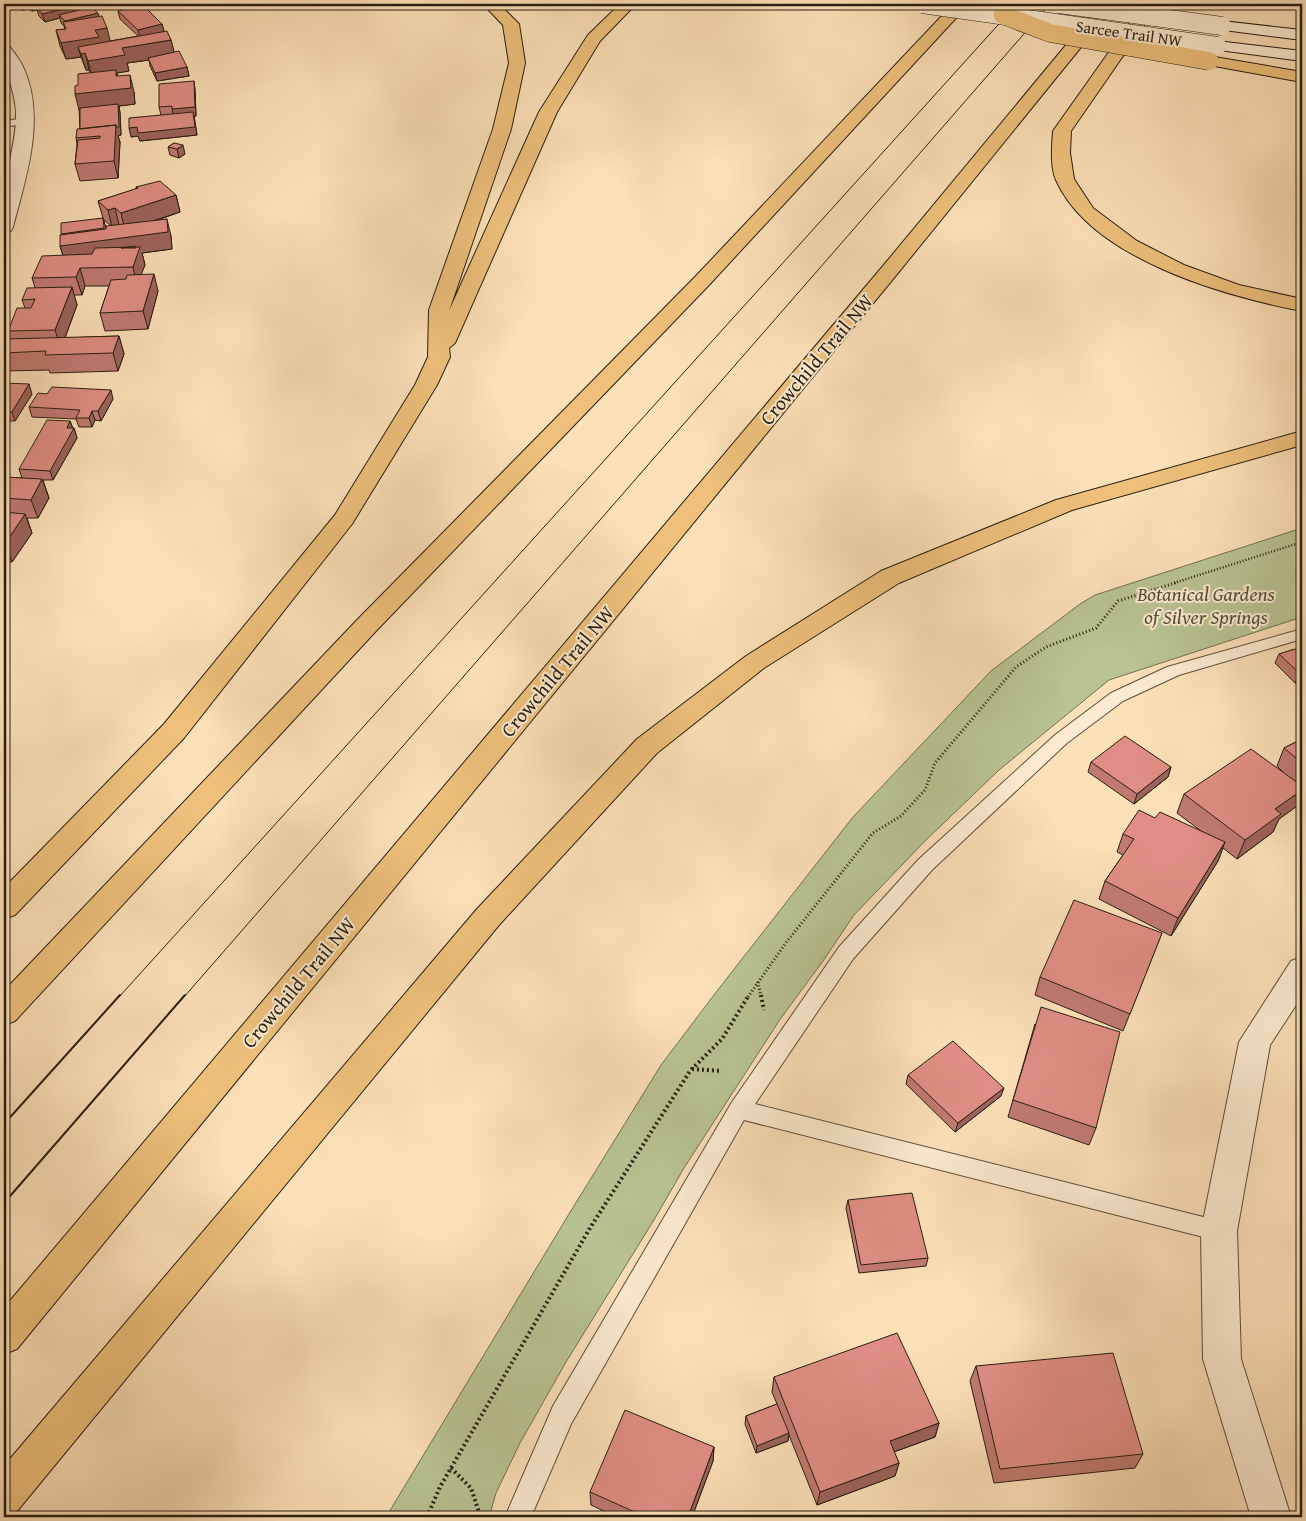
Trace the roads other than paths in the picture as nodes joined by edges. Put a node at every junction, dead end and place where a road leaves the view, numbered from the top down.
1 (491, 4) edge
2 (628, 4) edge
3 (922, 4) edge
4 (960, 4) edge
5 (1059, 4) edge
6 (1108, 4) edge
7 (1151, 4) edge
8 (1003, 15) junction
9 (1302, 35) edge
10 (4, 50) edge
11 (1302, 56) edge
12 (1302, 77) edge
13 (26, 121) junction
14 (4, 124) edge
15 (4, 227) edge
16 (1302, 305) edge
17 (439, 357) junction
18 (1302, 438) edge
19 (1302, 634) edge
20 (4, 907) edge
21 (1302, 970) edge
22 (4, 1012) edge
23 (739, 1110) junction
24 (1219, 1231) junction
25 (4, 1336) edge
26 (4, 1496) edge
27 (518, 1517) edge
28 (1271, 1517) edge

1 - 17 highway
2 - 17 highway
3 - 8 street, Sarcee Trail NW, bridge
4 - 22 highway
5 - 9 street, Sarcee Trail NW, bridge
6 - 25 highway, Crowchild Trail NW
7 - 16 highway
8 - 11 street, Sarcee Trail NW, bridge
8 - 12 highway, bridge
10 - 13 street
13 - 14 lane
13 - 15 street
17 - 20 highway
18 - 26 highway
19 - 23 lane
21 - 24 street
23 - 24 lane
23 - 27 lane
24 - 28 street

